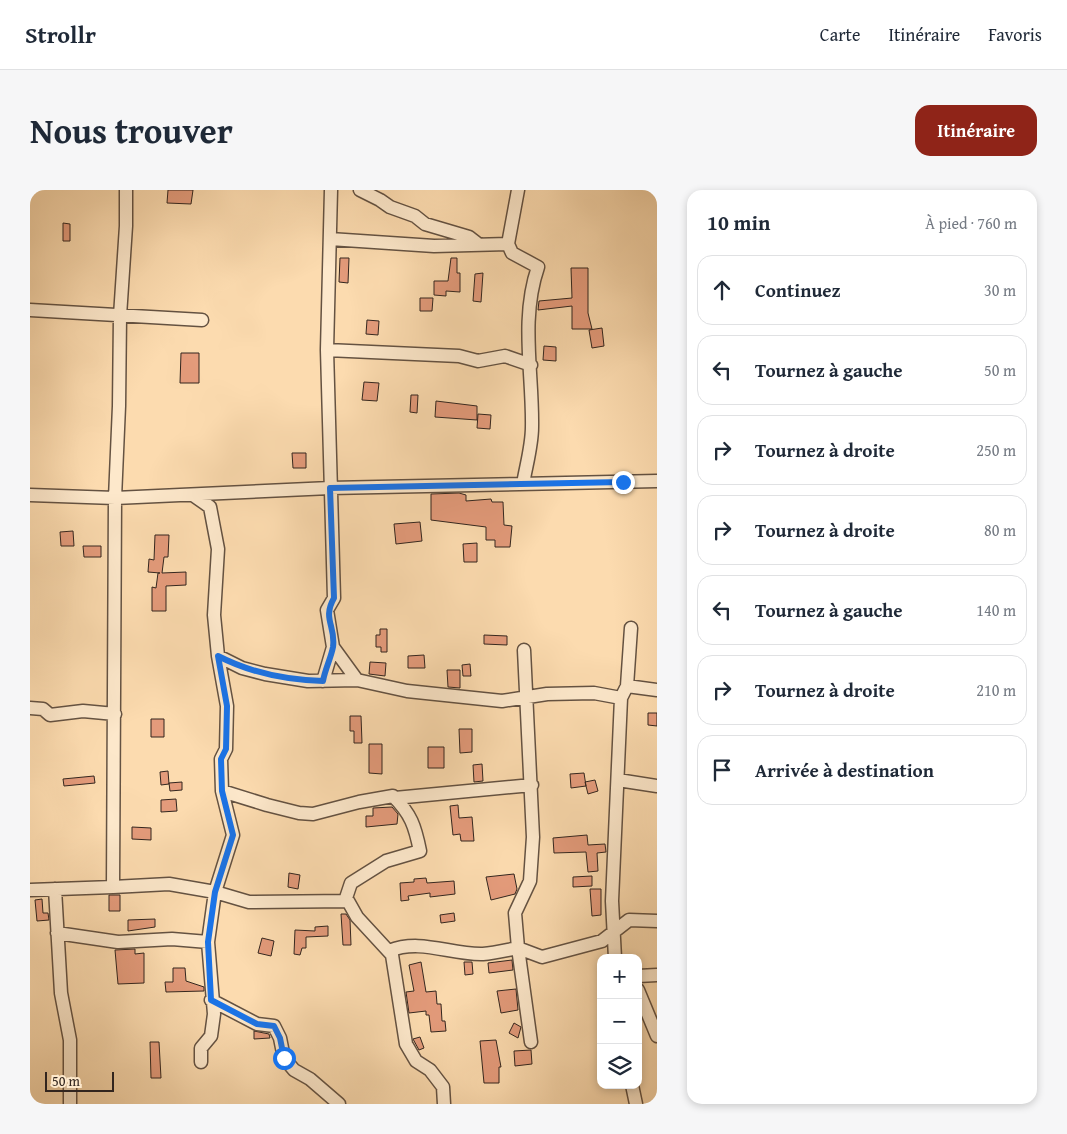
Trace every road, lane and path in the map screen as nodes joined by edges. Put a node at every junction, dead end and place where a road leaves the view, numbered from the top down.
1 (126, 190) edge
2 (331, 190) edge
3 (360, 190) edge
4 (518, 190) edge
5 (330, 239) junction
6 (479, 244) junction
7 (508, 244) junction
8 (30, 310) edge
9 (120, 316) junction
10 (202, 320) dead end
11 (327, 350) junction
12 (531, 365) junction
13 (657, 481) edge
14 (523, 484) junction
15 (330, 488) junction
16 (193, 494) junction
17 (30, 495) edge
18 (115, 498) junction
19 (631, 628) dead end
20 (333, 647) junction
21 (524, 650) dead end
22 (218, 656) junction
23 (357, 680) junction
24 (323, 681) junction
25 (657, 690) edge
26 (624, 692) junction
27 (528, 697) junction
28 (30, 708) edge
29 (115, 714) junction
30 (618, 780) junction
31 (532, 785) junction
32 (657, 786) edge
33 (222, 791) junction
34 (395, 798) junction
35 (113, 887) junction
36 (55, 889) junction
37 (30, 890) edge
38 (215, 892) junction
39 (345, 901) junction
40 (657, 920) edge
41 (614, 931) junction
42 (57, 933) junction
43 (208, 942) junction
44 (518, 948) junction
45 (389, 951) junction
46 (615, 954) edge
47 (623, 954) edge
48 (657, 975) edge
49 (642, 976) edge
50 (642, 999) edge
51 (211, 1000) junction
52 (657, 1036) edge
53 (531, 1042) dead end
54 (201, 1062) dead end
55 (633, 1089) edge
56 (70, 1104) edge
57 (339, 1104) edge
58 (444, 1104) edge
59 (636, 1104) edge

1 - 9 street
2 - 5 street
3 - 6 street
4 - 7 street
5 - 6 street
5 - 11 street
6 - 7 street
7 - 12 street
8 - 9 street
9 - 10 street
9 - 18 street
11 - 12 street
11 - 15 street
12 - 14 street
13 - 14 street
14 - 15 street
15 - 16 street
15 - 20 street
16 - 18 street
16 - 22 street
17 - 18 street
18 - 29 street
19 - 26 street
20 - 23 street
20 - 24 street
21 - 27 street
22 - 24 street
22 - 33 street
23 - 24 street
23 - 27 street
25 - 26 street
26 - 27 street
26 - 30 street
27 - 31 street
28 - 29 street
29 - 35 street
30 - 32 street
30 - 41 street
31 - 34 street
31 - 44 street
33 - 34 street
33 - 38 street
34 - 39 street
35 - 36 street
35 - 38 street
36 - 37 street
36 - 42 street
38 - 39 street
38 - 43 street
39 - 45 street
40 - 41 street
41 - 44 street
41 - 46 street
41 - 47 street
42 - 43 street
42 - 56 street
43 - 51 street
44 - 45 street
44 - 53 street
45 - 58 street
48 - 49 street
50 - 52 street
51 - 54 street
51 - 57 street
55 - 59 street

